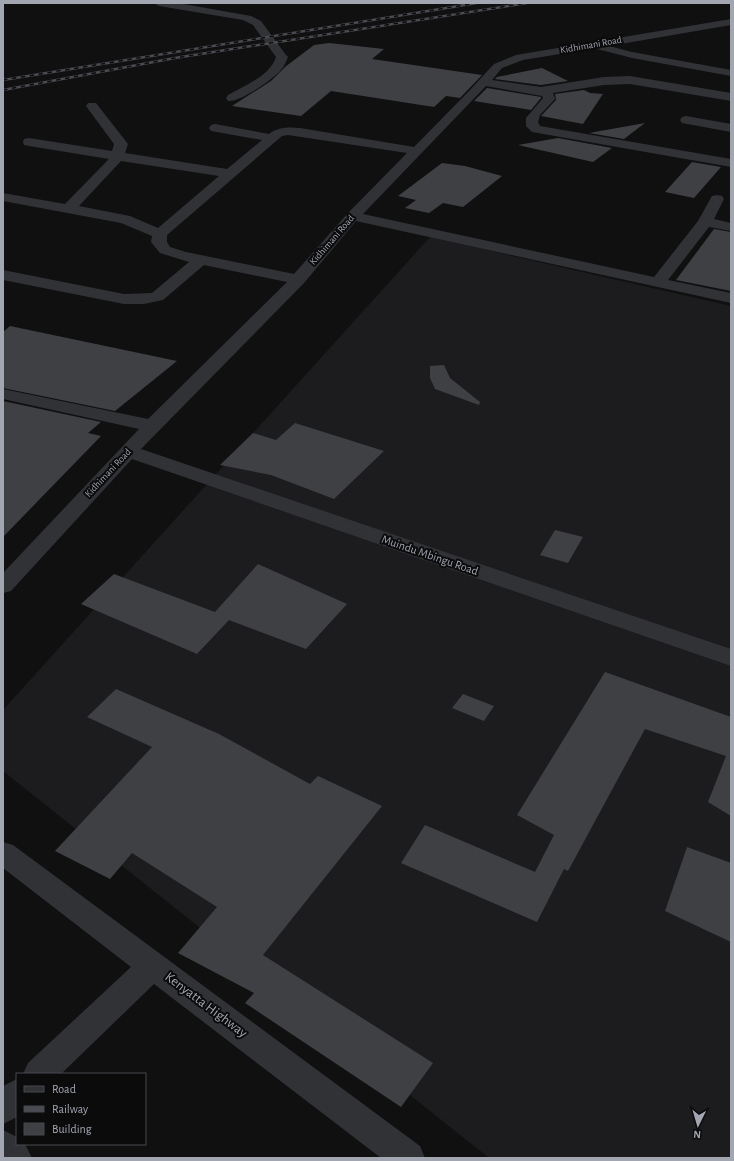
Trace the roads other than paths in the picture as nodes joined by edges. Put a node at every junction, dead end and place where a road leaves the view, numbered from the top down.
1 (159, 3) edge
2 (731, 22) edge
3 (594, 45) junction
4 (730, 73) edge
5 (483, 82) junction
6 (541, 91) junction
7 (731, 97) edge
8 (232, 98) dead end
9 (92, 106) dead end
10 (686, 120) dead end
11 (215, 128) dead end
12 (731, 128) edge
13 (272, 138) junction
14 (29, 142) dead end
15 (417, 151) junction
16 (118, 155) junction
17 (731, 163) edge
18 (230, 174) junction
19 (3, 196) edge
20 (717, 199) dead end
21 (68, 209) junction
22 (353, 216) junction
23 (705, 222) junction
24 (731, 227) edge
25 (160, 234) junction
26 (201, 260) junction
27 (3, 275) edge
28 (298, 280) junction
29 (658, 282) junction
30 (731, 298) edge
31 (3, 394) edge
32 (152, 426) junction
33 (128, 451) junction
34 (3, 586) edge
35 (731, 658) edge
36 (3, 853) edge
37 (153, 966) junction
38 (40, 1073) edge
39 (16, 1096) edge
40 (3, 1108) edge
41 (3, 1147) edge
42 (15, 1158) edge
43 (408, 1158) edge

1 - 8 street
2 - 3 street, Kidhimani Road
3 - 4 street
3 - 5 street, Kidhimani Road
5 - 6 street
5 - 15 street, Kidhimani Road
6 - 7 street
6 - 17 street
9 - 16 street
10 - 12 street
11 - 13 street
13 - 15 street
13 - 18 street
14 - 16 street
15 - 22 street, Kidhimani Road
16 - 18 street
16 - 21 street
18 - 25 street
19 - 21 street
20 - 23 street
21 - 25 street
22 - 28 street, Kidhimani Road
22 - 29 street
23 - 24 street
23 - 29 street
25 - 26 street
26 - 27 street
26 - 28 street
28 - 32 street, Kidhimani Road
29 - 30 street
31 - 32 street
32 - 33 street, Kidhimani Road
33 - 34 street, Kidhimani Road
33 - 35 street, Muindu Mbingu Road
36 - 37 street, Kenyatta Highway
37 - 38 street
37 - 43 street, Kenyatta Highway
39 - 40 street
41 - 42 street

